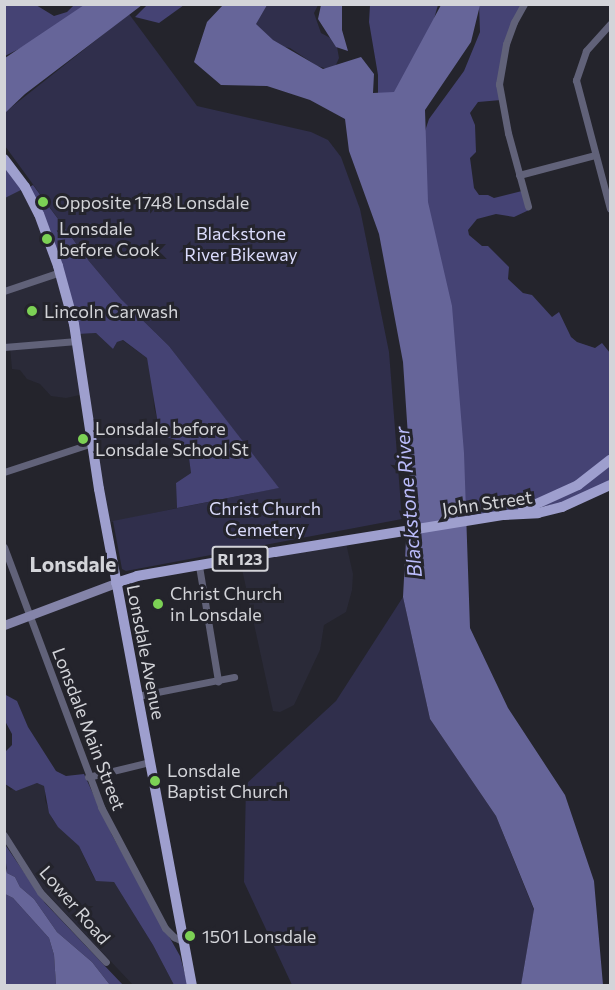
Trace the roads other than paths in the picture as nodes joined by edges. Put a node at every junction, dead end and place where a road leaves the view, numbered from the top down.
1 (524, 4) edge
2 (610, 24) edge
3 (596, 155) junction
4 (4, 159) edge
5 (519, 176) junction
6 (528, 206) dead end
7 (610, 209) edge
8 (60, 272) junction
9 (4, 291) edge
10 (77, 341) junction
11 (4, 347) edge
12 (92, 443) junction
13 (610, 460) edge
14 (4, 472) edge
15 (578, 485) junction
16 (610, 485) edge
17 (578, 501) junction
18 (504, 515) junction
19 (4, 547) edge
20 (199, 566) junction
21 (116, 583) junction
22 (29, 614) junction
23 (4, 625) edge
24 (234, 677) dead end
25 (218, 681) junction
26 (137, 696) junction
27 (150, 762) junction
28 (88, 777) junction
29 (4, 835) edge
30 (183, 941) junction
31 (106, 962) dead end
32 (192, 986) edge

1 - 5 street
2 - 3 street
3 - 5 street
3 - 7 street
4 - 8 main road, Lonsdale Avenue
5 - 6 street
8 - 9 street
8 - 10 main road, Lonsdale Avenue
10 - 11 street
10 - 12 main road, Lonsdale Avenue
12 - 14 street
12 - 21 main road, Lonsdale Avenue
13 - 15 main road, RI 123
15 - 17 main road
15 - 18 main road, RI 123
16 - 17 main road, John Street / RI 123
17 - 18 main road, John Street / RI 123
18 - 20 main road, John Street / RI 123
19 - 22 street, Lonsdale Main Street
20 - 21 main road, John Street / RI 123
20 - 25 street
21 - 22 main road, RI 123
21 - 26 main road, Lonsdale Avenue
22 - 23 main road, RI 123
22 - 28 street, Lonsdale Main Street
24 - 25 street
25 - 26 street
26 - 27 main road, Lonsdale Avenue
27 - 28 street
27 - 30 main road, Lonsdale Avenue
28 - 30 street, Lonsdale Main Street
29 - 31 street, Lower Road
30 - 32 main road, Lonsdale Avenue

